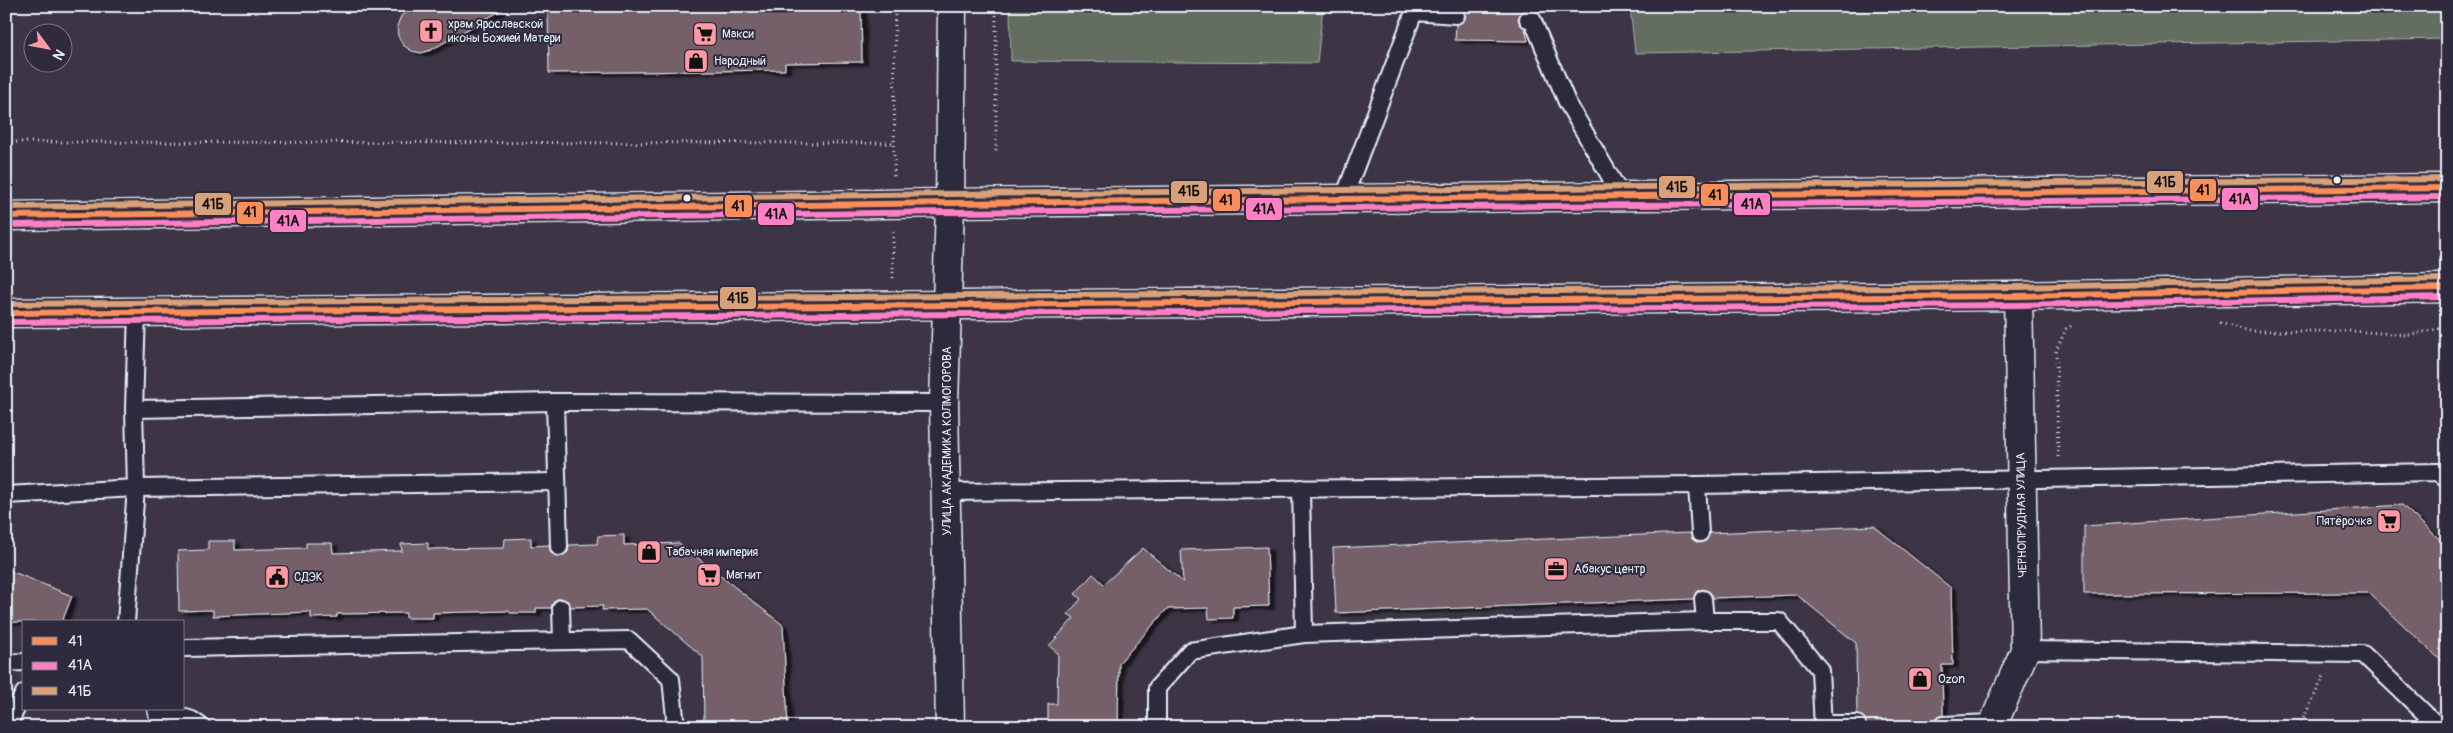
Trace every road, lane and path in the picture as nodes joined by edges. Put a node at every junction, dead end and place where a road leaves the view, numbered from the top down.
1 (895, 6) edge
2 (952, 6) edge
3 (996, 6) edge
4 (1456, 15) dead end
5 (1528, 18) dead end
6 (6, 142) edge
7 (894, 143) junction
8 (996, 151) dead end
9 (2447, 188) edge
10 (1622, 197) junction
11 (1343, 200) junction
12 (950, 203) junction
13 (893, 204) junction
14 (6, 216) edge
15 (2447, 288) edge
16 (2018, 296) junction
17 (893, 306) junction
18 (947, 306) junction
19 (137, 311) junction
20 (6, 313) edge
21 (2212, 320) dead end
22 (2079, 321) dead end
23 (2447, 327) edge
24 (554, 402) junction
25 (944, 403) junction
26 (134, 409) junction
27 (2058, 478) junction
28 (2022, 479) junction
29 (2447, 480) edge
30 (557, 482) junction
31 (1697, 485) junction
32 (136, 488) junction
33 (1301, 488) junction
34 (946, 492) junction
35 (6, 495) edge
36 (1700, 533) dead end
37 (559, 547) dead end
38 (1704, 599) dead end
39 (561, 608) dead end
40 (126, 620) edge
41 (1705, 621) junction
42 (1304, 634) junction
43 (562, 640) junction
44 (185, 648) edge
45 (2024, 650) junction
46 (2322, 653) junction
47 (22, 662) edge
48 (6, 663) edge
49 (22, 697) edge
50 (157, 710) edge
51 (160, 710) edge
52 (1857, 724) dead end
53 (1823, 725) edge
54 (1943, 725) dead end
55 (1992, 725) edge
56 (7, 727) edge
57 (160, 727) edge
58 (202, 727) edge
59 (676, 727) edge
60 (950, 727) edge
61 (1157, 727) edge
62 (2299, 727) edge
63 (2439, 727) edge

1 - 7 path
2 - 12 main road, УЛИЦА АКАДЕМИКА КОЛМОГОРОВА
3 - 8 path
4 - 11 lane
5 - 10 lane
6 - 7 path
7 - 13 path
9 - 10 main road
10 - 11 main road
11 - 12 main road
12 - 13 main road
12 - 18 main road, УЛИЦА АКАДЕМИКА КОЛМОГОРОВА
13 - 14 main road
13 - 17 path
15 - 16 main road
16 - 18 main road
16 - 28 main road, ЧЕРНОПРУДНАЯ УЛИЦА
17 - 18 main road
17 - 19 main road
18 - 25 main road, УЛИЦА АКАДЕМИКА КОЛМОГОРОВА
19 - 20 main road
19 - 26 lane
21 - 23 path
22 - 27 path
24 - 25 lane
24 - 26 lane
24 - 30 lane
25 - 34 main road, УЛИЦА АКАДЕМИКА КОЛМОГОРОВА
26 - 32 lane
27 - 28 lane
27 - 29 lane
28 - 31 lane
28 - 45 main road, ЧЕРНОПРУДНАЯ УЛИЦА
30 - 32 lane
30 - 37 lane
31 - 33 lane
31 - 36 lane
32 - 35 lane
32 - 40 lane
33 - 34 lane
33 - 42 lane
34 - 60 main road, УЛИЦА АКАДЕМИКА КОЛМОГОРОВА
38 - 41 lane
39 - 43 lane
41 - 42 lane
41 - 53 lane
42 - 61 lane
43 - 44 lane
43 - 59 lane
45 - 46 lane
45 - 55 main road, ЧЕРНОПРУДНАЯ УЛИЦА
46 - 62 path
46 - 63 lane
47 - 48 lane
49 - 56 lane
50 - 57 lane
51 - 58 lane
52 - 53 lane
54 - 55 lane

